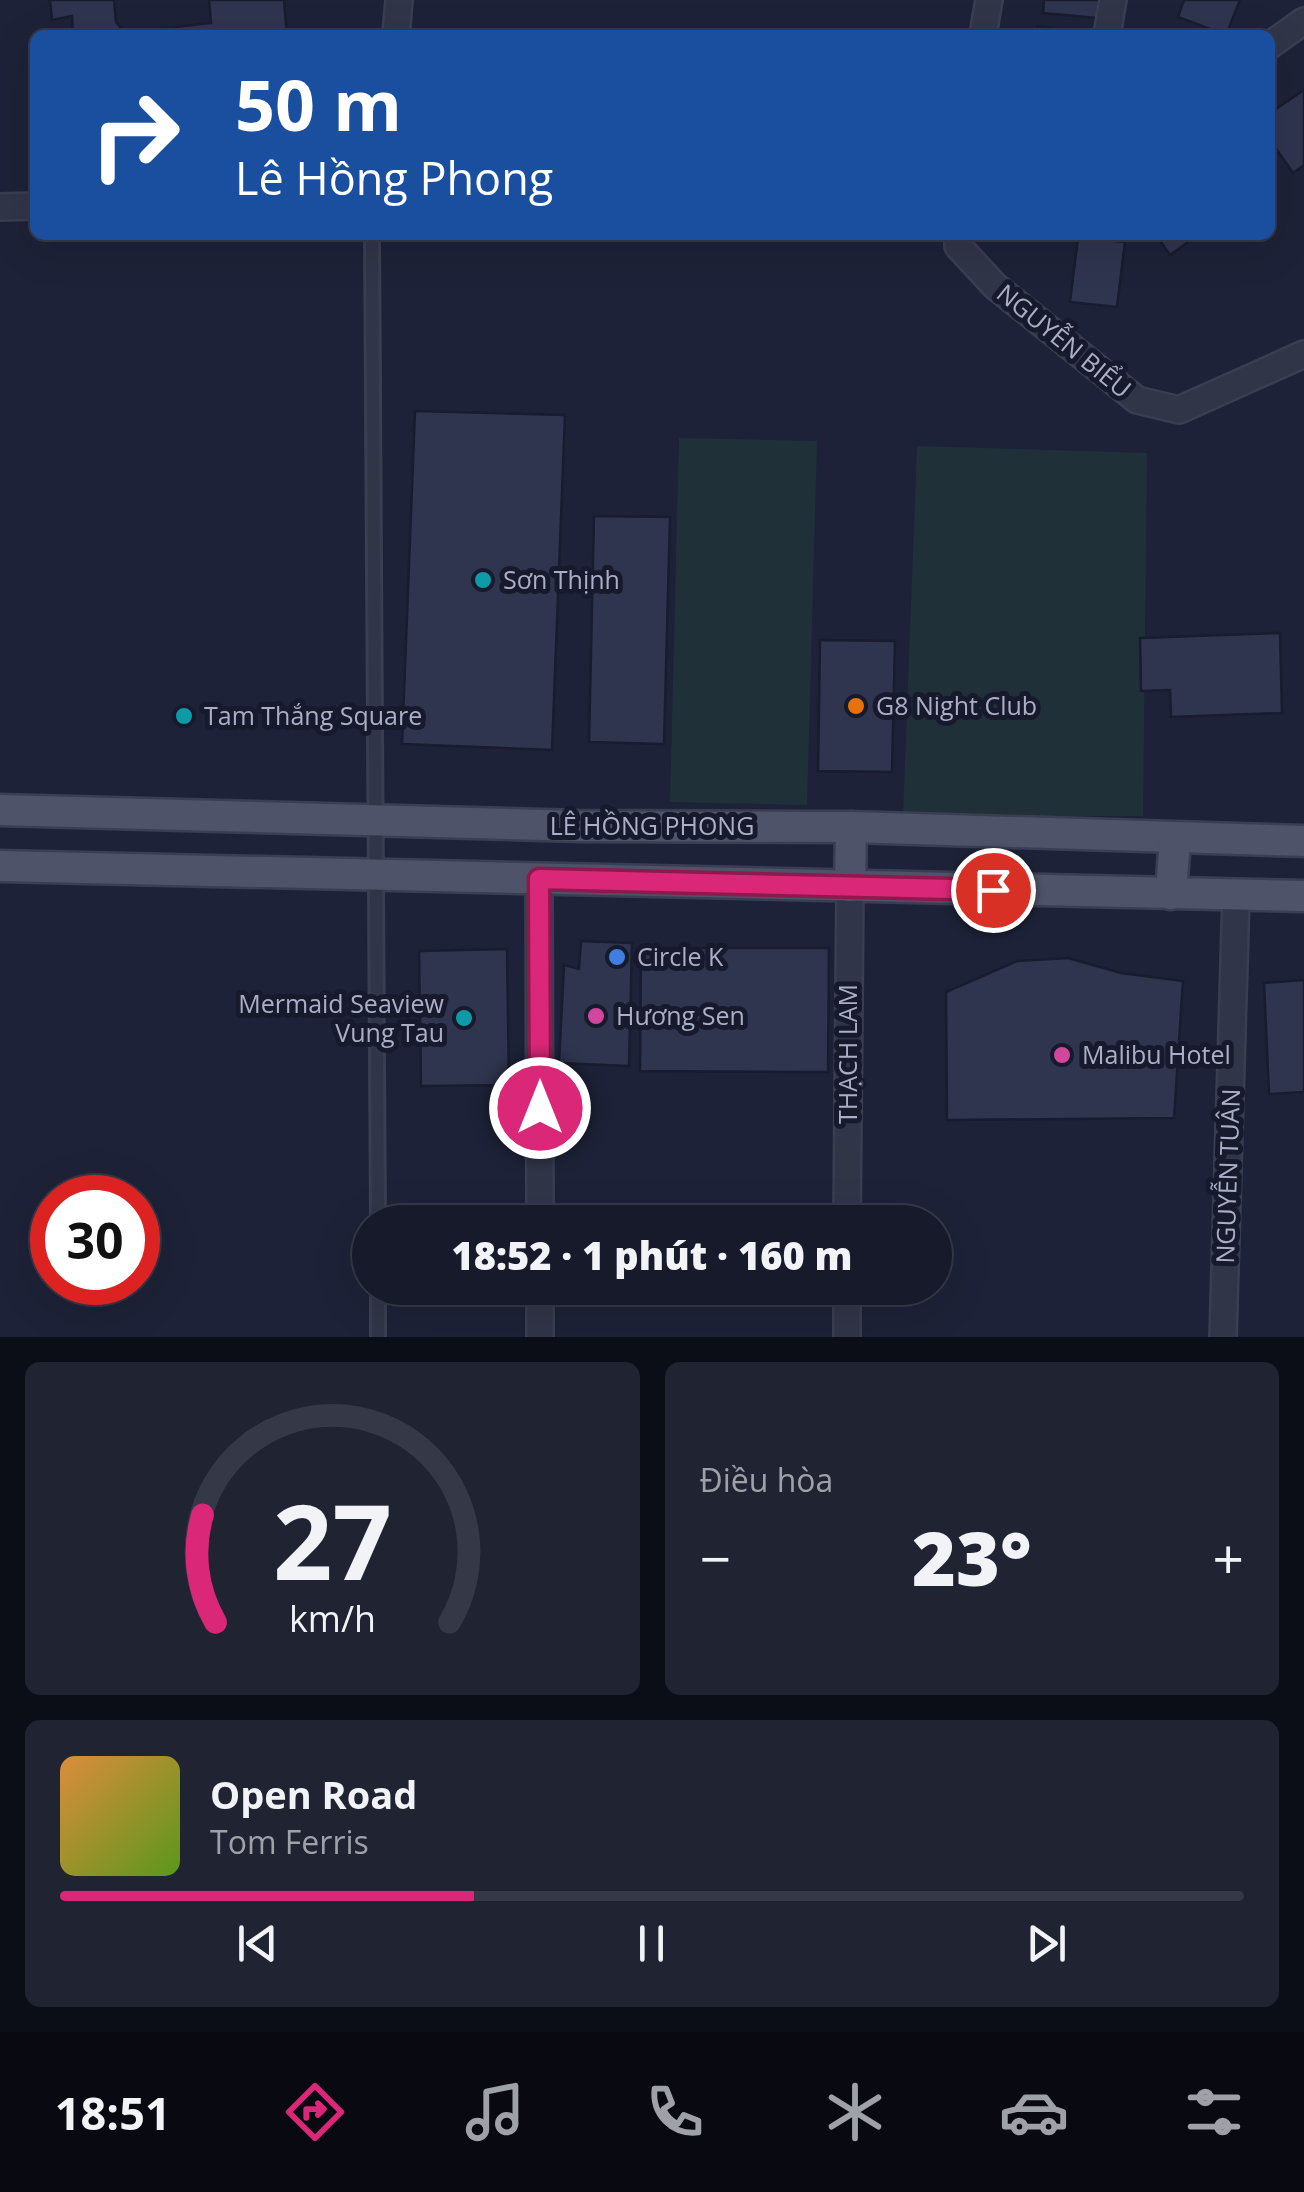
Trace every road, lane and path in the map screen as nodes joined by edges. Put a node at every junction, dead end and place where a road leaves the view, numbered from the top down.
1 (398, 0) edge
2 (990, 0) edge
3 (1304, 21) edge
4 (396, 30) edge
5 (984, 30) edge
6 (1275, 41) edge
7 (30, 206) edge
8 (0, 207) edge
9 (372, 240) edge
10 (958, 240) edge
11 (1304, 354) edge
12 (0, 810) edge
13 (268, 818) junction
14 (376, 821) junction
15 (578, 826) junction
16 (851, 827) junction
17 (1175, 838) junction
18 (1304, 841) edge
19 (0, 866) edge
20 (268, 873) junction
21 (376, 875) junction
22 (539, 879) junction
23 (574, 879) junction
24 (850, 886) junction
25 (1171, 894) junction
26 (1236, 895) junction
27 (1304, 896) edge
28 (378, 1205) edge
29 (540, 1205) edge
30 (847, 1205) edge
31 (378, 1305) edge
32 (540, 1305) edge
33 (847, 1305) edge
34 (378, 1337) edge
35 (540, 1337) edge
36 (847, 1337) edge
37 (1223, 1337) edge

1 - 4 street
2 - 5 street
3 - 6 street
7 - 8 street
9 - 14 lane
10 - 11 street, NGUYỄN BIỂU
12 - 13 main road, LÊ HỒNG PHONG
13 - 14 main road, LÊ HỒNG PHONG
13 - 20 main road
14 - 15 main road, LÊ HỒNG PHONG
14 - 21 lane
15 - 16 main road, LÊ HỒNG PHONG
15 - 23 main road
16 - 17 main road, LÊ HỒNG PHONG
16 - 24 main road
17 - 18 main road, LÊ HỒNG PHONG
17 - 25 main road
19 - 20 main road
20 - 21 main road
21 - 22 main road
21 - 28 lane
22 - 23 main road
22 - 29 street
23 - 24 main road
24 - 25 main road
24 - 30 street, THẠCH LAM
25 - 26 main road
26 - 27 main road
26 - 37 street, NGUYỄN TUÂN
31 - 34 lane
32 - 35 street
33 - 36 street

